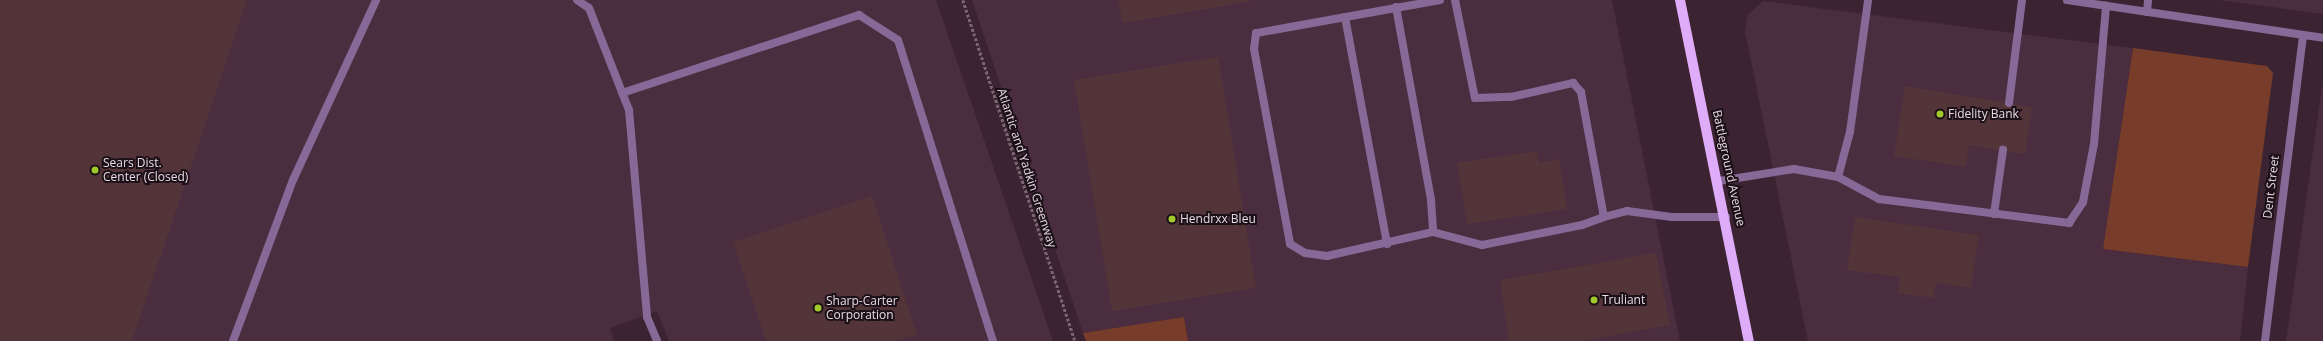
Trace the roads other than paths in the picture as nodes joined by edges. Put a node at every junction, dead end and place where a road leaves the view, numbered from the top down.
1 (376, 0) edge
2 (577, 0) edge
3 (1440, 0) edge
4 (1455, 0) edge
5 (1680, 0) edge
6 (1868, 0) edge
7 (2022, 0) edge
8 (2066, 0) edge
9 (2148, 0) edge
10 (2106, 6) junction
11 (1396, 7) junction
12 (2147, 12) junction
13 (1345, 17) junction
14 (2303, 36) junction
15 (2323, 38) edge
16 (622, 93) junction
17 (2009, 103) dead end
18 (2003, 150) dead end
19 (1838, 177) junction
20 (1719, 181) junction
21 (1994, 214) junction
22 (1604, 216) junction
23 (1726, 217) junction
24 (1433, 232) junction
25 (1387, 244) junction
26 (233, 341) edge
27 (657, 341) edge
28 (993, 341) edge
29 (1749, 341) edge
30 (2265, 341) edge

1 - 26 street
2 - 16 street
3 - 11 street
4 - 22 street
5 - 20 main road, Battleground Avenue
6 - 19 street
7 - 17 street
8 - 10 street
9 - 12 street
10 - 12 street
10 - 21 street
11 - 13 street
11 - 24 street
12 - 14 street
13 - 25 street
13 - 25 street
14 - 15 street
14 - 30 street, Dent Street
16 - 27 street
16 - 28 street
18 - 21 street
19 - 20 street
19 - 21 street
20 - 23 main road, Battleground Avenue
22 - 23 street
22 - 24 street
23 - 29 main road, Battleground Avenue
24 - 25 street

